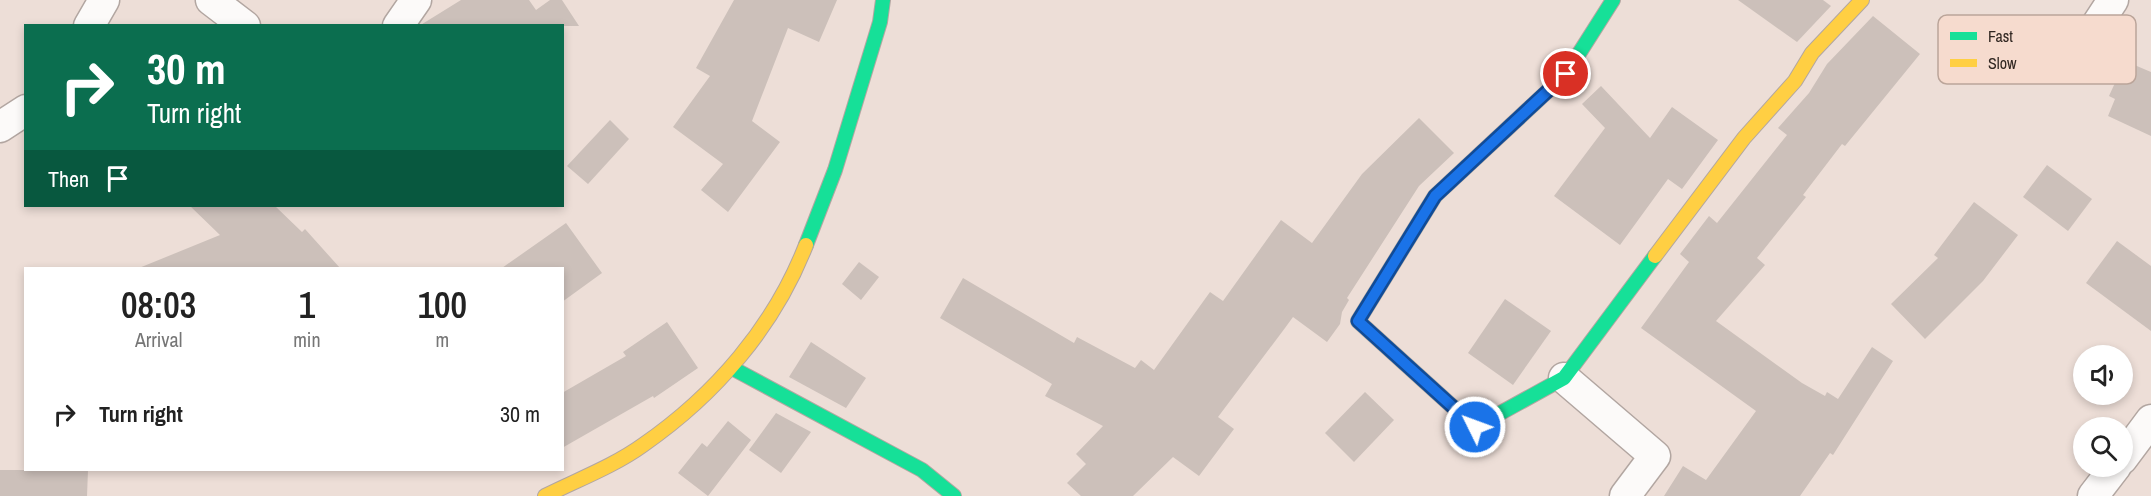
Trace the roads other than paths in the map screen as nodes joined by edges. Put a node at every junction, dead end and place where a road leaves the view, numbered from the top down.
1 (105, 0) edge
2 (211, 0) edge
3 (416, 0) edge
4 (883, 0) edge
5 (1613, 0) edge
6 (1862, 0) edge
7 (2113, 0) edge
8 (2103, 15) edge
9 (90, 24) edge
10 (242, 24) edge
11 (399, 24) edge
12 (24, 111) edge
13 (0, 127) edge
14 (732, 368) junction
15 (1564, 378) junction
16 (2151, 420) edge
17 (2133, 444) edge
18 (2107, 477) edge
19 (545, 496) edge
20 (954, 496) edge
21 (1625, 496) edge
22 (2092, 496) edge

1 - 9 street
2 - 10 street
3 - 11 street
4 - 14 street
5 - 15 street
6 - 15 street
7 - 8 street
12 - 13 street
14 - 19 street
14 - 20 street
15 - 21 street
16 - 17 street
18 - 22 street

